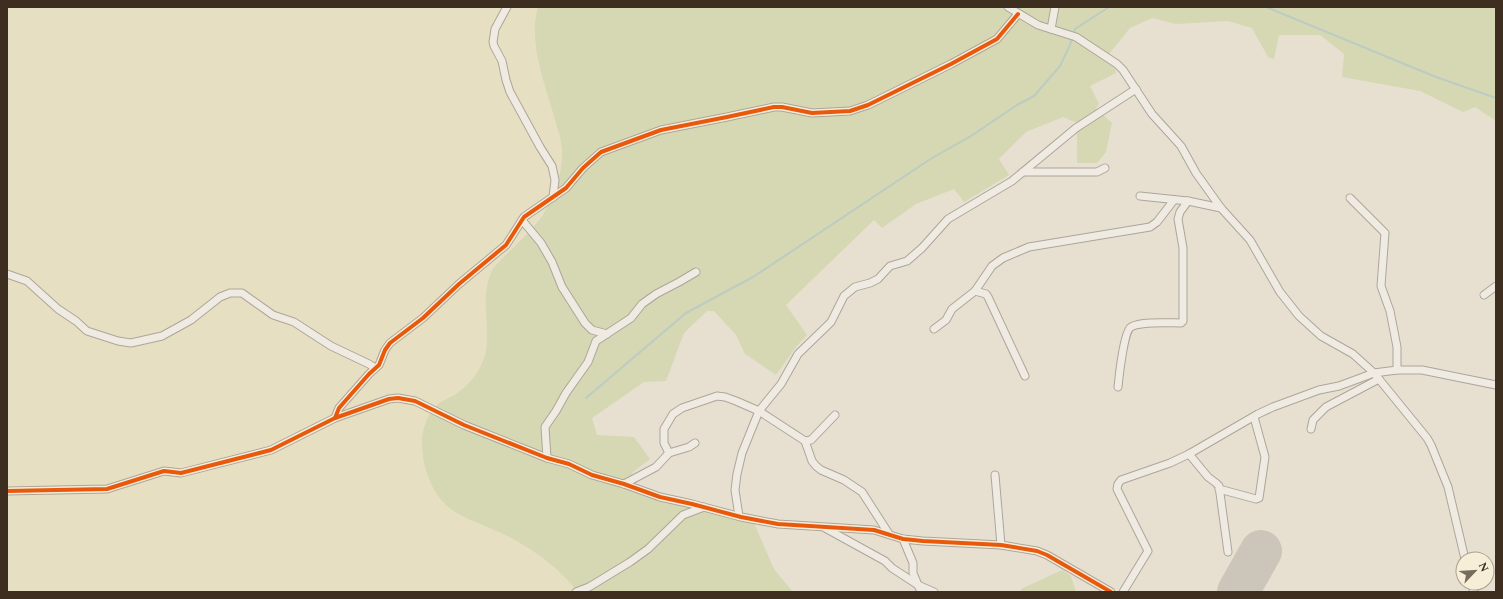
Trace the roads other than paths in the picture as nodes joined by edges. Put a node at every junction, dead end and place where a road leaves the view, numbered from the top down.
1 (507, 7) edge
2 (1008, 7) edge
3 (1056, 7) edge
4 (1018, 14) junction
5 (1051, 29) junction
6 (1136, 89) junction
7 (1105, 168) dead end
8 (1023, 172) junction
9 (1140, 196) dead end
10 (552, 197) junction
11 (1350, 198) dead end
12 (1174, 200) junction
13 (1188, 201) junction
14 (1221, 208) junction
15 (522, 220) junction
16 (696, 272) dead end
17 (7, 274) edge
18 (1496, 286) edge
19 (975, 291) junction
20 (1484, 295) dead end
21 (934, 329) dead end
22 (607, 334) junction
23 (375, 368) junction
24 (1396, 370) junction
25 (1025, 376) dead end
26 (1376, 376) junction
27 (1496, 385) edge
28 (1118, 387) dead end
29 (759, 411) junction
30 (835, 415) dead end
31 (1254, 417) junction
32 (335, 418) junction
33 (1311, 429) dead end
34 (805, 441) junction
35 (695, 443) dead end
36 (669, 453) junction
37 (1189, 454) junction
38 (548, 458) junction
39 (995, 476) dead end
40 (624, 484) junction
41 (1219, 489) junction
42 (7, 491) edge
43 (704, 507) junction
44 (739, 516) junction
45 (823, 526) junction
46 (889, 534) junction
47 (903, 539) junction
48 (1002, 545) junction
49 (1463, 551) edge
50 (1228, 552) dead end
51 (918, 585) junction
52 (576, 592) edge
53 (921, 592) edge
54 (934, 592) edge
55 (1111, 592) edge
56 (1124, 592) edge

1 - 10 street
2 - 4 street
3 - 5 street
4 - 5 street
4 - 10 street
5 - 6 street
6 - 8 street
6 - 14 street
7 - 8 street
8 - 29 street
9 - 12 street
10 - 15 street
11 - 24 street
12 - 13 street
12 - 19 street
13 - 14 street
13 - 28 street
14 - 26 street
15 - 22 street
15 - 23 street
16 - 22 street
17 - 23 street
18 - 20 street
19 - 21 street
19 - 25 street
22 - 38 street
23 - 32 street
24 - 26 street
24 - 27 street
26 - 31 street
26 - 33 street
26 - 49 street
29 - 34 street
29 - 36 street
29 - 44 street
30 - 34 street
31 - 37 street
31 - 41 street
32 - 38 street
32 - 42 street
34 - 46 street
35 - 36 street
36 - 40 street
37 - 41 street
37 - 56 street
38 - 40 street
39 - 48 street
40 - 43 street
41 - 50 street
43 - 44 street
43 - 52 street
44 - 45 street
45 - 46 street
45 - 51 street
46 - 47 street
47 - 48 street
47 - 51 street
48 - 55 street
51 - 53 street
51 - 54 street

